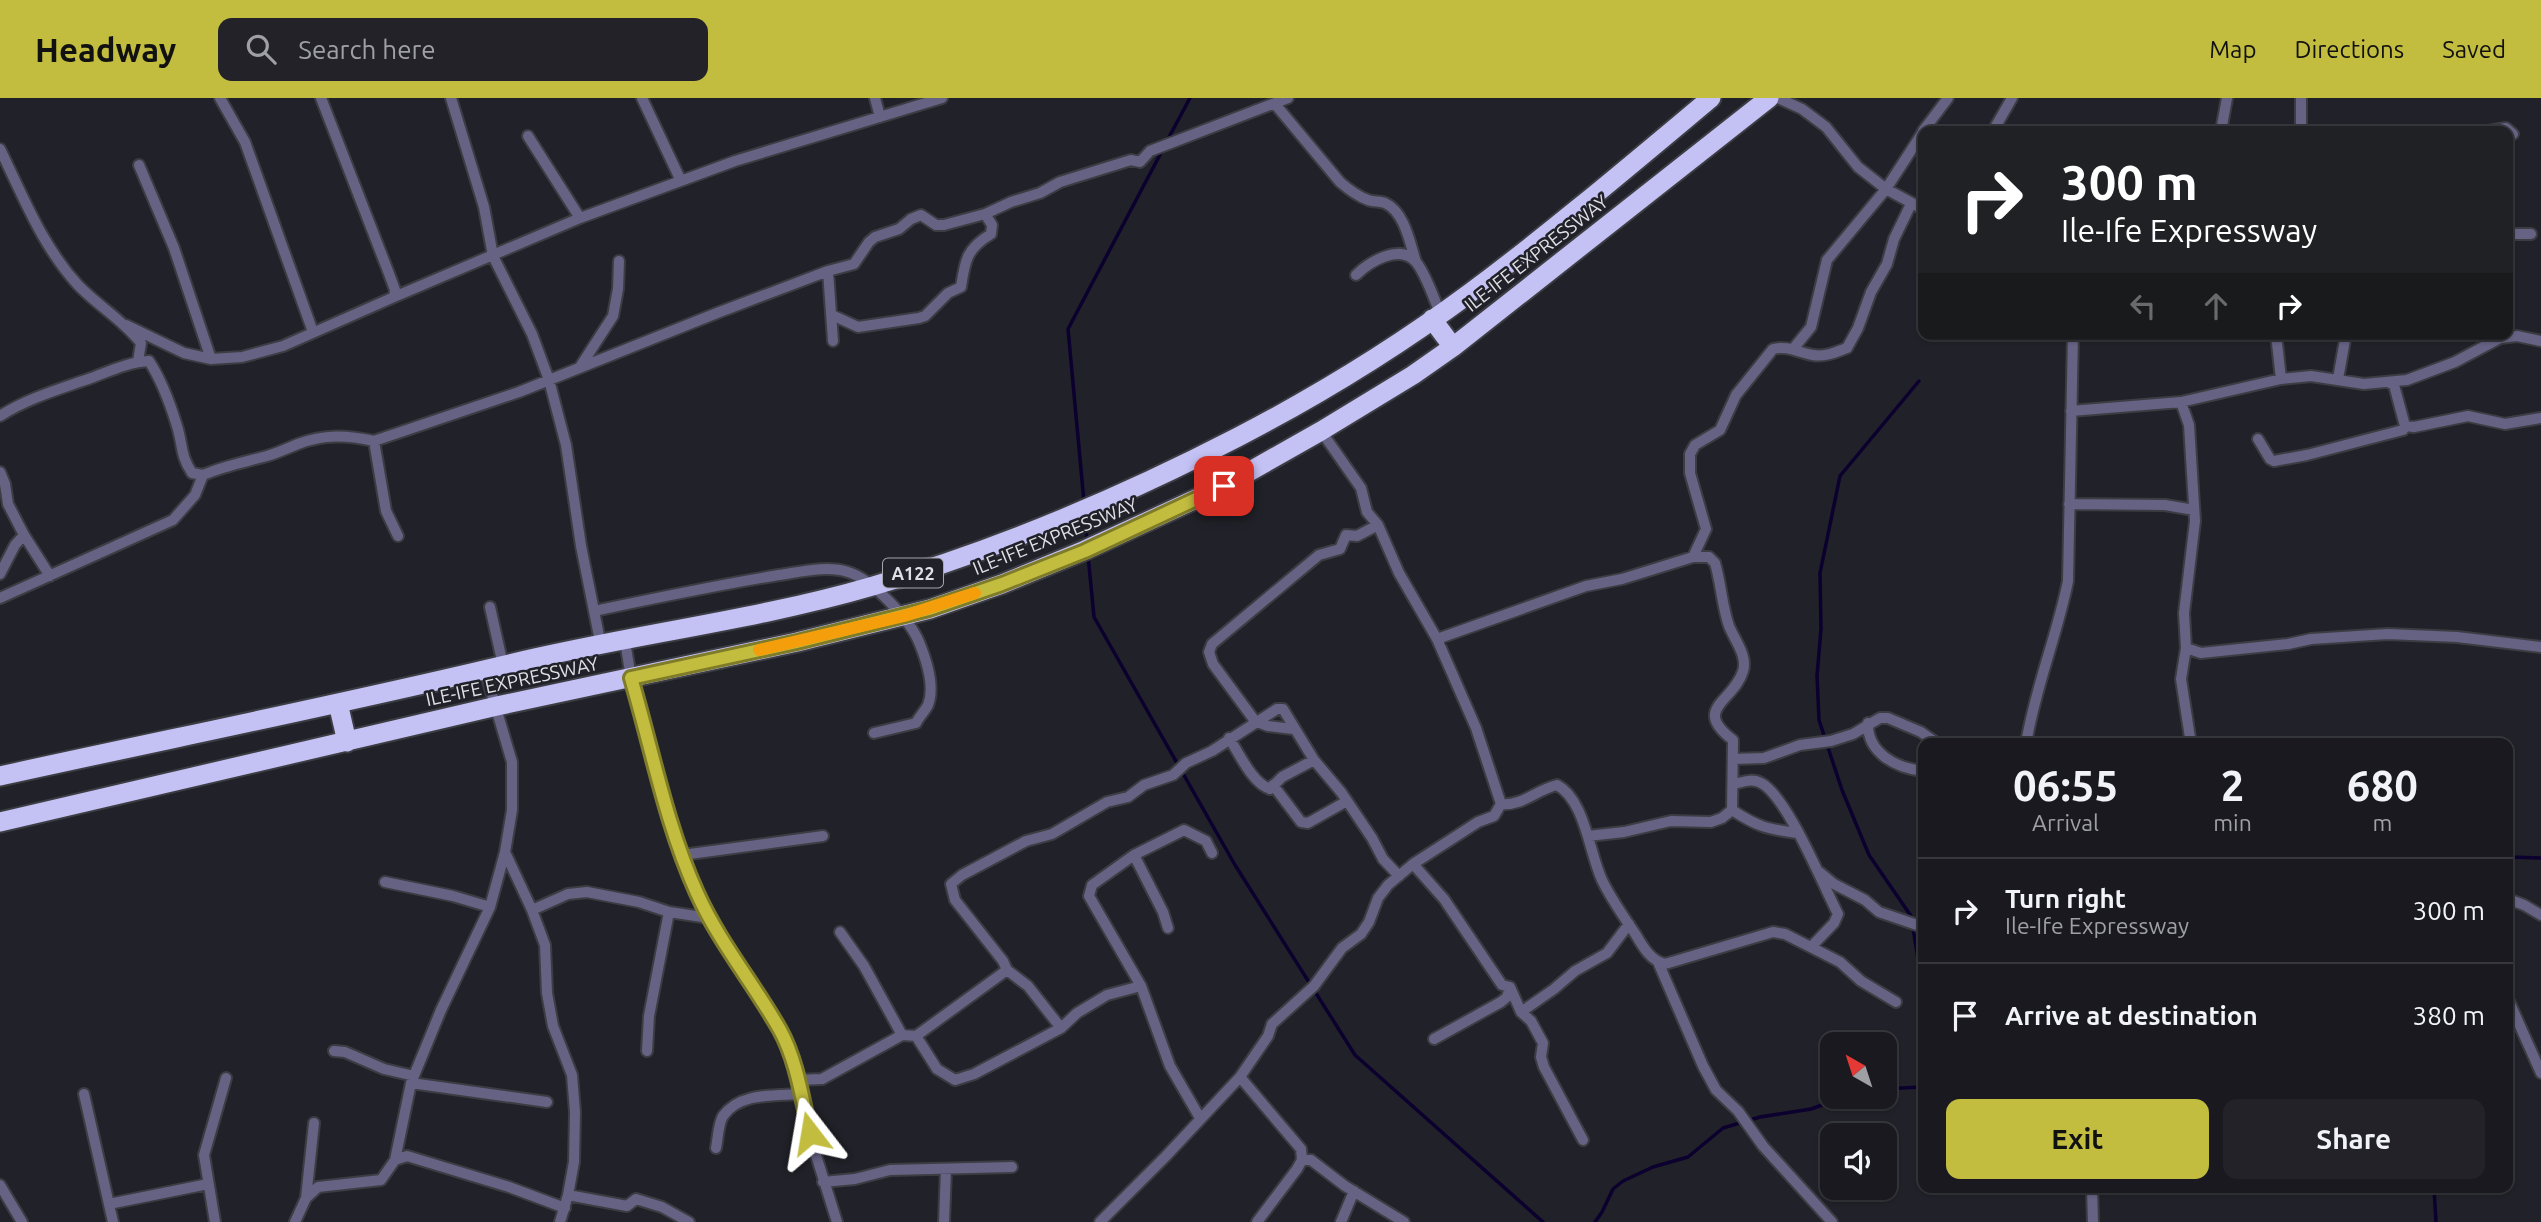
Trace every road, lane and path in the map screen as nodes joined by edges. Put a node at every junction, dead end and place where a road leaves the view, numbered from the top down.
1 (220, 98) edge
2 (321, 98) edge
3 (451, 98) edge
4 (875, 98) edge
5 (942, 98) edge
6 (1289, 98) edge
7 (1711, 98) edge
8 (1769, 98) edge
9 (1778, 98) edge
10 (1948, 98) edge
11 (2012, 98) edge
12 (2227, 98) edge
13 (2301, 98) edge
14 (645, 99) edge
15 (1275, 104) junction
16 (880, 117) junction
17 (1927, 126) edge
18 (1996, 126) edge
19 (2222, 126) edge
20 (2301, 126) edge
21 (528, 136) dead end
22 (1918, 139) edge
23 (0, 149) edge
24 (139, 165) dead end
25 (681, 181) junction
26 (1886, 189) junction
27 (1911, 204) junction
28 (1918, 207) edge
29 (985, 214) junction
30 (580, 218) junction
31 (2513, 234) edge
32 (2531, 234) dead end
33 (493, 256) junction
34 (620, 261) dead end
35 (1416, 262) junction
36 (828, 271) junction
37 (1356, 275) dead end
38 (394, 297) junction
39 (832, 315) junction
40 (1436, 316) junction
41 (126, 325) junction
42 (313, 332) junction
43 (2513, 336) edge
44 (2073, 340) edge
45 (2277, 340) edge
46 (2345, 340) edge
47 (2496, 340) edge
48 (833, 341) dead end
49 (2541, 341) edge
50 (1453, 347) junction
51 (1793, 349) junction
52 (211, 359) junction
53 (138, 361) junction
54 (580, 366) junction
55 (2281, 379) junction
56 (2338, 379) junction
57 (549, 380) junction
58 (2388, 382) junction
59 (2181, 402) junction
60 (2071, 411) junction
61 (0, 416) edge
62 (2541, 418) edge
63 (2405, 426) junction
64 (1321, 431) junction
65 (2258, 439) dead end
66 (374, 440) junction
67 (0, 471) edge
68 (203, 475) junction
69 (2068, 504) junction
70 (2194, 510) junction
71 (1378, 525) junction
72 (24, 535) junction
73 (398, 536) dead end
74 (1693, 557) junction
75 (0, 574) edge
76 (50, 576) junction
77 (871, 587) junction
78 (0, 598) edge
79 (491, 607) dead end
80 (594, 611) junction
81 (904, 616) junction
82 (1437, 639) junction
83 (625, 641) junction
84 (601, 646) junction
85 (2541, 647) edge
86 (2186, 648) junction
87 (494, 668) junction
88 (631, 678) junction
89 (338, 703) junction
90 (497, 706) junction
91 (1255, 721) junction
92 (1868, 723) junction
93 (1293, 729) junction
94 (874, 733) dead end
95 (1229, 738) junction
96 (1930, 738) edge
97 (2027, 738) edge
98 (2190, 738) edge
99 (347, 742) junction
100 (1733, 759) junction
101 (1314, 760) junction
102 (1918, 769) edge
103 (0, 776) edge
104 (1734, 784) junction
105 (1273, 785) junction
106 (1347, 801) junction
107 (1501, 804) junction
108 (1732, 810) junction
109 (0, 822) edge
110 (1797, 832) junction
111 (1588, 835) junction
112 (823, 836) dead end
113 (505, 852) junction
114 (1212, 853) dead end
115 (682, 855) junction
116 (1134, 855) junction
117 (1413, 864) junction
118 (1399, 876) junction
119 (385, 882) dead end
120 (1830, 889) junction
121 (2513, 901) edge
122 (490, 907) junction
123 (532, 910) junction
124 (669, 912) junction
125 (2541, 915) edge
126 (709, 918) junction
127 (1629, 924) junction
128 (1918, 925) edge
129 (1168, 928) dead end
130 (840, 932) dead end
131 (1811, 947) junction
132 (1658, 962) junction
133 (1007, 970) junction
134 (1140, 986) junction
135 (1510, 987) junction
136 (1896, 1002) dead end
137 (2513, 1010) edge
138 (1521, 1012) junction
139 (1061, 1028) junction
140 (902, 1035) junction
141 (916, 1036) junction
142 (1434, 1039) dead end
143 (334, 1051) dead end
144 (647, 1051) dead end
145 (2541, 1073) edge
146 (226, 1077) dead end
147 (1240, 1077) junction
148 (413, 1079) junction
149 (797, 1080) junction
150 (84, 1094) dead end
151 (800, 1094) junction
152 (547, 1102) dead end
153 (1200, 1118) junction
154 (314, 1123) dead end
155 (1583, 1140) dead end
156 (716, 1148) dead end
157 (395, 1160) junction
158 (1302, 1160) junction
159 (1012, 1167) dead end
160 (946, 1169) junction
161 (823, 1182) junction
162 (208, 1184) junction
163 (0, 1185) edge
164 (1354, 1191) junction
165 (2092, 1193) edge
166 (568, 1195) junction
167 (306, 1198) junction
168 (109, 1204) junction
169 (565, 1208) junction
170 (836, 1218) edge
171 (1103, 1221) edge
172 (1259, 1221) edge
173 (22, 1222) edge
174 (113, 1222) edge
175 (215, 1222) edge
176 (295, 1222) edge
177 (560, 1222) edge
178 (690, 1222) edge
179 (824, 1222) edge
180 (944, 1222) edge
181 (1341, 1222) edge
182 (1404, 1222) edge
183 (1832, 1222) edge
184 (2093, 1222) edge

1 - 42 street
2 - 38 street
3 - 33 street
4 - 16 street
5 - 16 street
6 - 15 street
7 - 40 highway, ILE-IFE EXPRESSWAY / A122
8 - 50 highway, ILE-IFE EXPRESSWAY / A122
9 - 26 street
10 - 17 street
11 - 18 street
12 - 19 street
13 - 20 street
14 - 25 street
15 - 29 street
15 - 35 street
16 - 25 street
21 - 30 street
22 - 26 street
23 - 41 street
24 - 52 street
25 - 30 street
26 - 27 street
26 - 51 street
27 - 28 street
27 - 51 street
29 - 36 street
29 - 39 street
30 - 33 street
31 - 32 street
33 - 38 street
33 - 57 street
34 - 54 street
35 - 37 street
35 - 40 street
36 - 39 street
36 - 54 street
38 - 42 street
39 - 48 street
40 - 50 highway
40 - 77 highway, ILE-IFE EXPRESSWAY / A122
41 - 52 street
41 - 53 street
42 - 52 street
43 - 49 street
44 - 60 street
45 - 55 street
46 - 56 street
47 - 58 street
50 - 64 highway, ILE-IFE EXPRESSWAY / A122
51 - 74 street
53 - 61 street
53 - 68 street
54 - 57 street
55 - 56 street
55 - 59 street
56 - 58 street
57 - 66 street
57 - 80 street
58 - 63 street
59 - 60 street
59 - 70 street
60 - 69 street
62 - 63 street
63 - 65 street
64 - 71 street
64 - 81 highway, ILE-IFE EXPRESSWAY / A122
66 - 68 street
66 - 73 street
67 - 72 street
68 - 76 street
69 - 70 street
69 - 97 street
70 - 86 street
71 - 82 street
71 - 91 street
72 - 75 street
72 - 76 street
74 - 82 street
74 - 100 street
76 - 78 street
77 - 80 street
77 - 81 street
77 - 83 highway, ILE-IFE EXPRESSWAY / A122
79 - 87 street
80 - 84 street
81 - 88 highway, ILE-IFE EXPRESSWAY / A122
81 - 94 street
82 - 107 street
83 - 84 highway, ILE-IFE EXPRESSWAY / A122
83 - 88 street
84 - 87 highway, ILE-IFE EXPRESSWAY / A122
85 - 86 street
86 - 98 street
87 - 89 highway, ILE-IFE EXPRESSWAY / A122
87 - 90 street
88 - 90 highway, ILE-IFE EXPRESSWAY / A122
88 - 115 street
89 - 99 highway
89 - 103 highway, ILE-IFE EXPRESSWAY / A122
90 - 99 highway, ILE-IFE EXPRESSWAY / A122
90 - 113 street
91 - 93 street
91 - 93 street
91 - 95 street
92 - 96 street
92 - 100 street
92 - 102 street
93 - 101 street
95 - 105 street
95 - 133 street
99 - 109 highway, ILE-IFE EXPRESSWAY / A122
100 - 104 street
101 - 105 street
101 - 106 street
104 - 108 street
104 - 110 street
105 - 106 street
106 - 118 street
107 - 111 street
107 - 117 street
108 - 110 street
108 - 111 street
110 - 120 street
111 - 127 street
112 - 115 street
113 - 122 street
113 - 123 street
114 - 116 street
115 - 126 street
116 - 129 street
116 - 134 street
117 - 118 street
117 - 135 street
118 - 147 street
119 - 122 street
120 - 128 street
120 - 131 street
121 - 125 street
122 - 148 street
123 - 124 street
123 - 166 street
124 - 126 street
124 - 144 street
126 - 149 street
127 - 132 street
127 - 138 street
130 - 140 street
131 - 132 street
131 - 136 street
132 - 183 street
133 - 139 street
133 - 141 street
134 - 139 street
134 - 153 street
135 - 138 street
135 - 142 street
137 - 145 street
138 - 155 street
139 - 141 street
140 - 141 street
140 - 149 street
143 - 148 street
146 - 162 street
147 - 153 street
147 - 158 street
148 - 152 street
148 - 157 street
149 - 151 street
150 - 168 street
151 - 156 street
151 - 161 street
153 - 171 street
154 - 167 street
157 - 167 street
157 - 169 street
158 - 164 street
158 - 172 street
159 - 160 street
160 - 161 street
160 - 180 street
161 - 170 street
162 - 168 street
162 - 175 street
163 - 173 street
164 - 181 street
164 - 182 street
165 - 184 street
166 - 169 street
166 - 178 street
167 - 176 street
168 - 174 street
169 - 177 street
170 - 179 street

